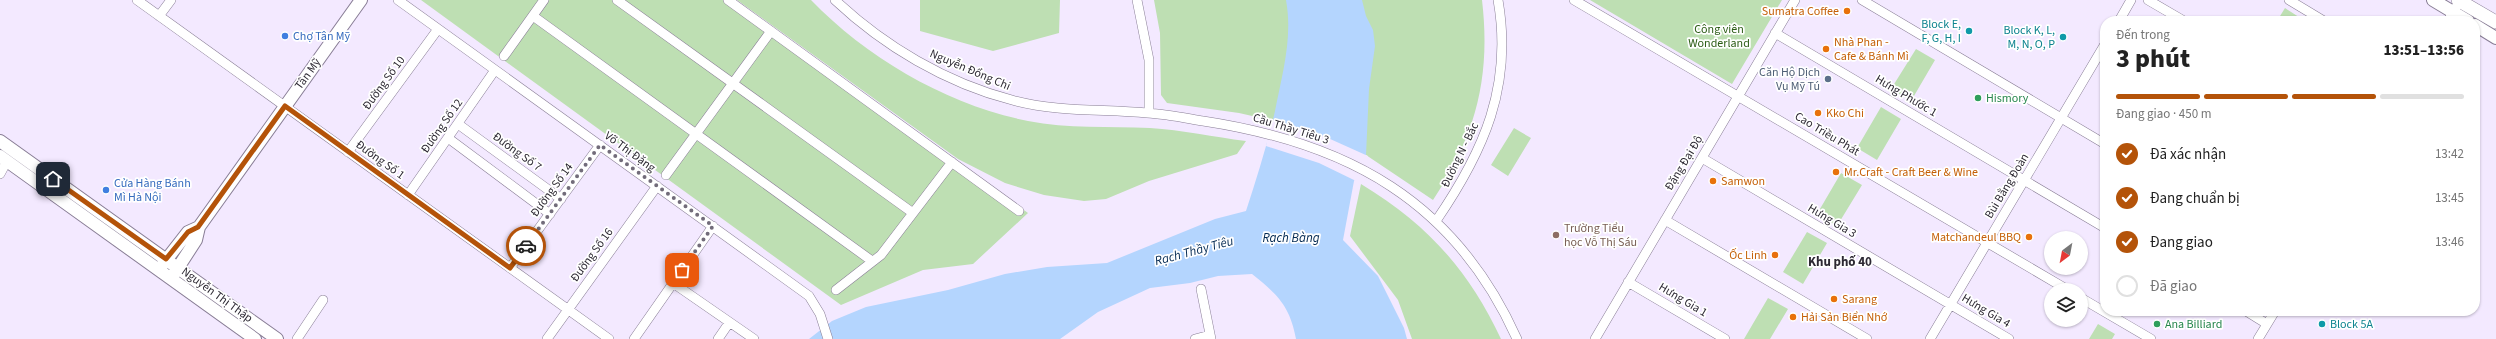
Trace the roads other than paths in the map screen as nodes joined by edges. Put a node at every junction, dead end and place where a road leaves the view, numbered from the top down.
1 (137, 0) edge
2 (171, 0) edge
3 (361, 0) edge
4 (398, 0) edge
5 (544, 0) edge
6 (617, 0) edge
7 (728, 0) edge
8 (835, 0) edge
9 (1137, 0) edge
10 (1498, 0) edge
11 (1574, 0) edge
12 (1795, 0) edge
13 (1862, 0) edge
14 (2131, 0) edge
15 (2148, 0) edge
16 (2289, 0) edge
17 (2433, 0) edge
18 (2456, 7) edge
19 (159, 16) junction
20 (533, 16) junction
21 (2122, 16) edge
22 (2175, 16) edge
23 (2316, 16) edge
24 (2464, 16) edge
25 (2496, 22) edge
26 (2480, 28) edge
27 (438, 29) junction
28 (771, 31) junction
29 (1775, 33) junction
30 (2496, 38) edge
31 (504, 56) dead end
32 (2100, 60) edge
33 (496, 70) junction
34 (732, 83) junction
35 (1738, 96) junction
36 (285, 106) junction
37 (1149, 113) junction
38 (2062, 118) junction
39 (1211, 122) joint
40 (458, 124) junction
41 (696, 133) junction
42 (448, 138) junction
43 (0, 141) edge
44 (2100, 141) edge
45 (600, 145) junction
46 (348, 152) junction
47 (1702, 158) junction
48 (4, 159) edge
49 (952, 162) junction
50 (0, 174) edge
51 (666, 175) dead end
52 (2025, 180) junction
53 (657, 186) junction
54 (408, 195) junction
55 (561, 199) junction
56 (1019, 211) dead end
57 (913, 213) junction
58 (550, 214) junction
59 (1436, 220) junction
60 (1665, 220) junction
61 (2100, 225) edge
62 (713, 226) junction
63 (198, 227) junction
64 (1987, 243) junction
65 (872, 261) junction
66 (163, 264) junction
67 (179, 267) junction
68 (510, 268) junction
69 (172, 277) junction
70 (1628, 282) junction
71 (673, 283) junction
72 (2056, 283) edge
73 (1201, 289) dead end
74 (836, 290) dead end
75 (202, 293) junction
76 (323, 300) dead end
77 (2088, 302) edge
78 (1950, 304) junction
79 (2100, 309) edge
80 (568, 310) junction
81 (2111, 316) edge
82 (2254, 316) edge
83 (2272, 316) edge
84 (729, 323) junction
85 (2268, 324) junction
86 (1211, 337) edge
87 (255, 339) edge
88 (277, 339) edge
89 (297, 339) edge
90 (547, 339) edge
91 (609, 339) edge
92 (634, 339) edge
93 (718, 339) edge
94 (754, 339) edge
95 (828, 339) edge
96 (1195, 339) edge
97 (1517, 339) edge
98 (1595, 339) edge
99 (1725, 339) edge
100 (1867, 339) edge
101 (1930, 339) edge
102 (2009, 339) edge
103 (2150, 339) edge
104 (2258, 339) edge

1 - 19 street, Đường Số 1
2 - 19 street
3 - 36 main road, Tân Mỹ
4 - 27 street, Võ Thị Đặng
5 - 20 street
6 - 34 street
7 - 28 street
8 - 37 street, Nguyễn Đổng Chi
9 - 37 street
10 - 59 street, Đường N - Bắc
11 - 35 street, Cao Triều Phát
12 - 29 street, Đặng Đại Độ
13 - 38 street
14 - 21 street
15 - 22 street
16 - 23 street
17 - 18 main road
18 - 24 main road
18 - 25 highway
19 - 36 street, Đường Số 1
20 - 31 street
20 - 41 street
26 - 30 main road
27 - 33 street, Võ Thị Đặng
27 - 46 street, Đường Số 10
28 - 34 street
28 - 49 street
29 - 35 street, Đặng Đại Độ
29 - 52 street, Hưng Phước 1
32 - 38 street, Bùi Bằng Đoàn
33 - 40 street, Đường Số 12
33 - 45 street, Võ Thị Đặng
34 - 41 street
34 - 57 street
35 - 47 street, Đặng Đại Độ
35 - 64 street, Cao Triều Phát
36 - 46 street, Đường Số 1
36 - 63 main road, Tân Mỹ
37 - 39 street, Nguyễn Đổng Chi
38 - 44 street
38 - 52 street, Bùi Bằng Đoàn
39 - 59 street, Cầu Thầy Tiêu 3
40 - 42 street, Đường Số 12
40 - 55 street, Đường Số 7
41 - 51 street
41 - 65 street
42 - 54 street, Đường Số 12
42 - 58 street
43 - 66 main road, Nguyễn Thị Thập
45 - 53 street, Võ Thị Đặng
45 - 55 street, Đường Số 14
46 - 54 street, Đường Số 1
47 - 60 street, Đặng Đại Độ
47 - 78 street, Hưng Gia 3
48 - 50 street
48 - 66 main road, Nguyễn Thị Thập
49 - 56 street
49 - 57 street
52 - 61 street, Hưng Phước 1
52 - 64 street, Bùi Bằng Đoàn
53 - 62 street, Võ Thị Đặng
53 - 80 street, Đường Số 16
54 - 68 street, Đường Số 1
55 - 58 street, Đường Số 14
57 - 65 street
58 - 68 street, Đường Số 14
59 - 97 street
60 - 70 street, Đặng Đại Độ
60 - 100 street
62 - 71 street
62 - 95 street, Võ Thị Đặng
63 - 66 main road, Tân Mỹ
63 - 67 main road, Tân Mỹ
64 - 72 street, Cao Triều Phát
64 - 78 street, Bùi Bằng Đoàn
65 - 74 street
66 - 67 main road, Nguyễn Thị Thập
66 - 69 main road, Nguyễn Thị Thập
67 - 69 main road, Tân Mỹ
67 - 75 main road, Nguyễn Thị Thập
68 - 80 street, Đường Số 1
69 - 75 main road, Nguyễn Thị Thập
70 - 98 street, Đặng Đại Độ
70 - 99 street, Hưng Gia 1
71 - 84 street
71 - 92 street
73 - 86 street
75 - 87 main road, Nguyễn Thị Thập
75 - 88 main road, Nguyễn Thị Thập
76 - 89 street
77 - 79 street
78 - 101 street, Bùi Bằng Đoàn
78 - 102 street, Hưng Gia 4
80 - 90 street, Đường Số 16
80 - 91 street, Đường Số 1
81 - 103 street
82 - 85 street
83 - 85 street
84 - 93 street
84 - 94 street
85 - 104 street
86 - 96 street

